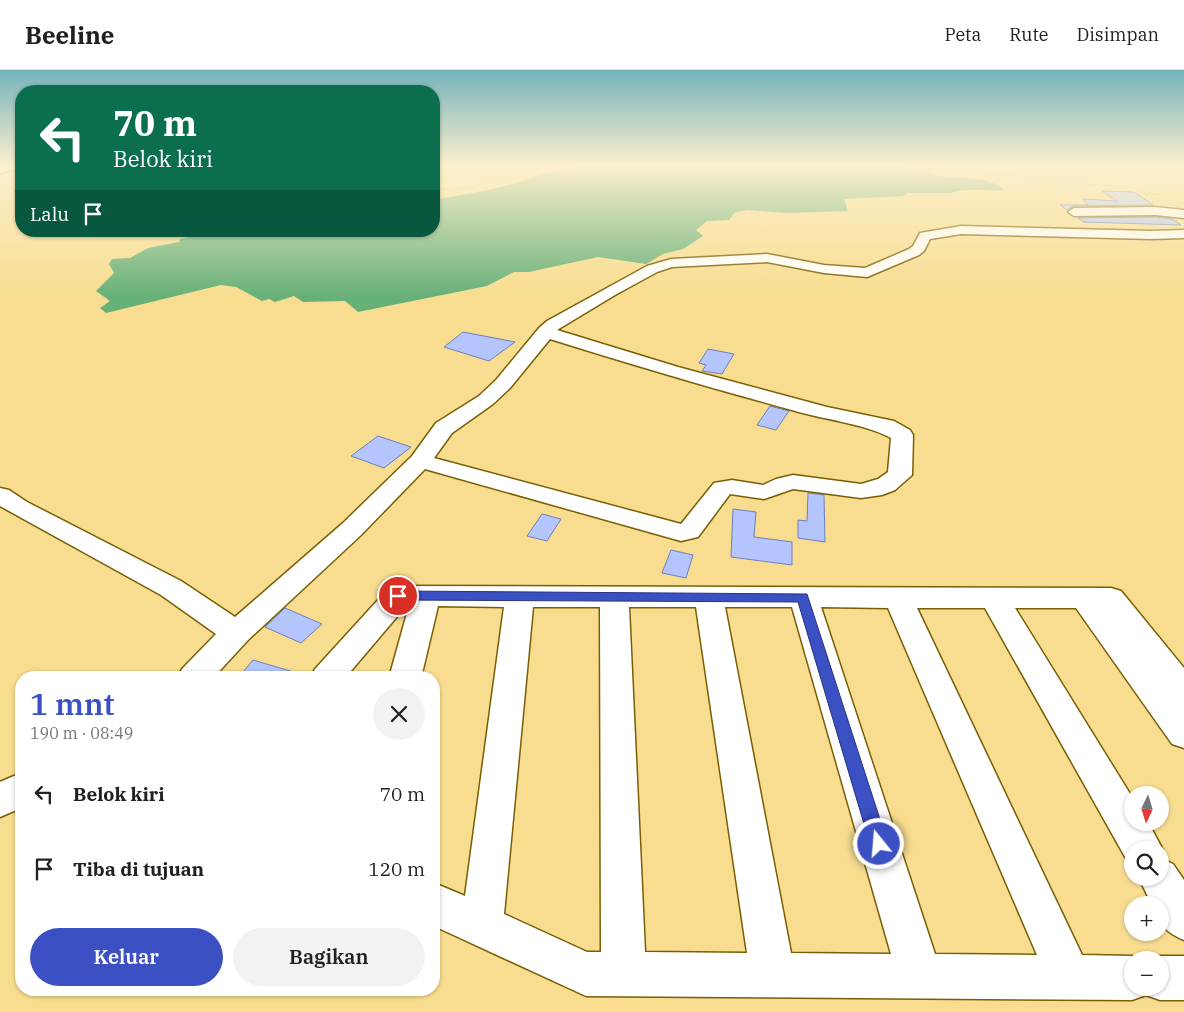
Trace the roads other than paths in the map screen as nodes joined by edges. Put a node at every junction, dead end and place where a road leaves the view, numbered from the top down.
1 (1074, 212) dead end
2 (1178, 213) edge
3 (1184, 221) edge
4 (1184, 234) edge
5 (545, 332) junction
6 (420, 461) junction
7 (0, 495) edge
8 (426, 596) junction
9 (520, 596) junction
10 (614, 596) junction
11 (709, 597) junction
12 (803, 597) junction
13 (898, 598) junction
14 (994, 598) junction
15 (1098, 598) junction
16 (237, 632) junction
17 (200, 671) edge
18 (332, 671) edge
19 (407, 671) edge
20 (1184, 692) edge
21 (1184, 733) edge
22 (15, 793) edge
23 (0, 800) edge
24 (1138, 841) edge
25 (1164, 886) edge
26 (440, 907) edge
27 (1184, 919) edge
28 (482, 925) junction
29 (624, 975) junction
30 (773, 976) junction
31 (920, 977) junction
32 (1069, 977) junction
33 (1124, 978) edge
34 (1169, 978) edge
35 (1184, 978) edge

1 - 2 street
2 - 3 street
4 - 5 street
5 - 6 street
5 - 6 street
6 - 16 street
7 - 16 street
8 - 9 street
8 - 18 street
8 - 19 street
9 - 10 street
9 - 28 street
10 - 11 street
10 - 29 street
11 - 12 street
11 - 30 street
12 - 13 street
12 - 31 street
13 - 14 street
13 - 32 street
14 - 15 street
14 - 24 street
15 - 20 street
15 - 21 street
16 - 17 street
22 - 23 street
25 - 27 street
26 - 28 street
28 - 29 street
29 - 30 street
30 - 31 street
31 - 32 street
32 - 33 street
34 - 35 street

